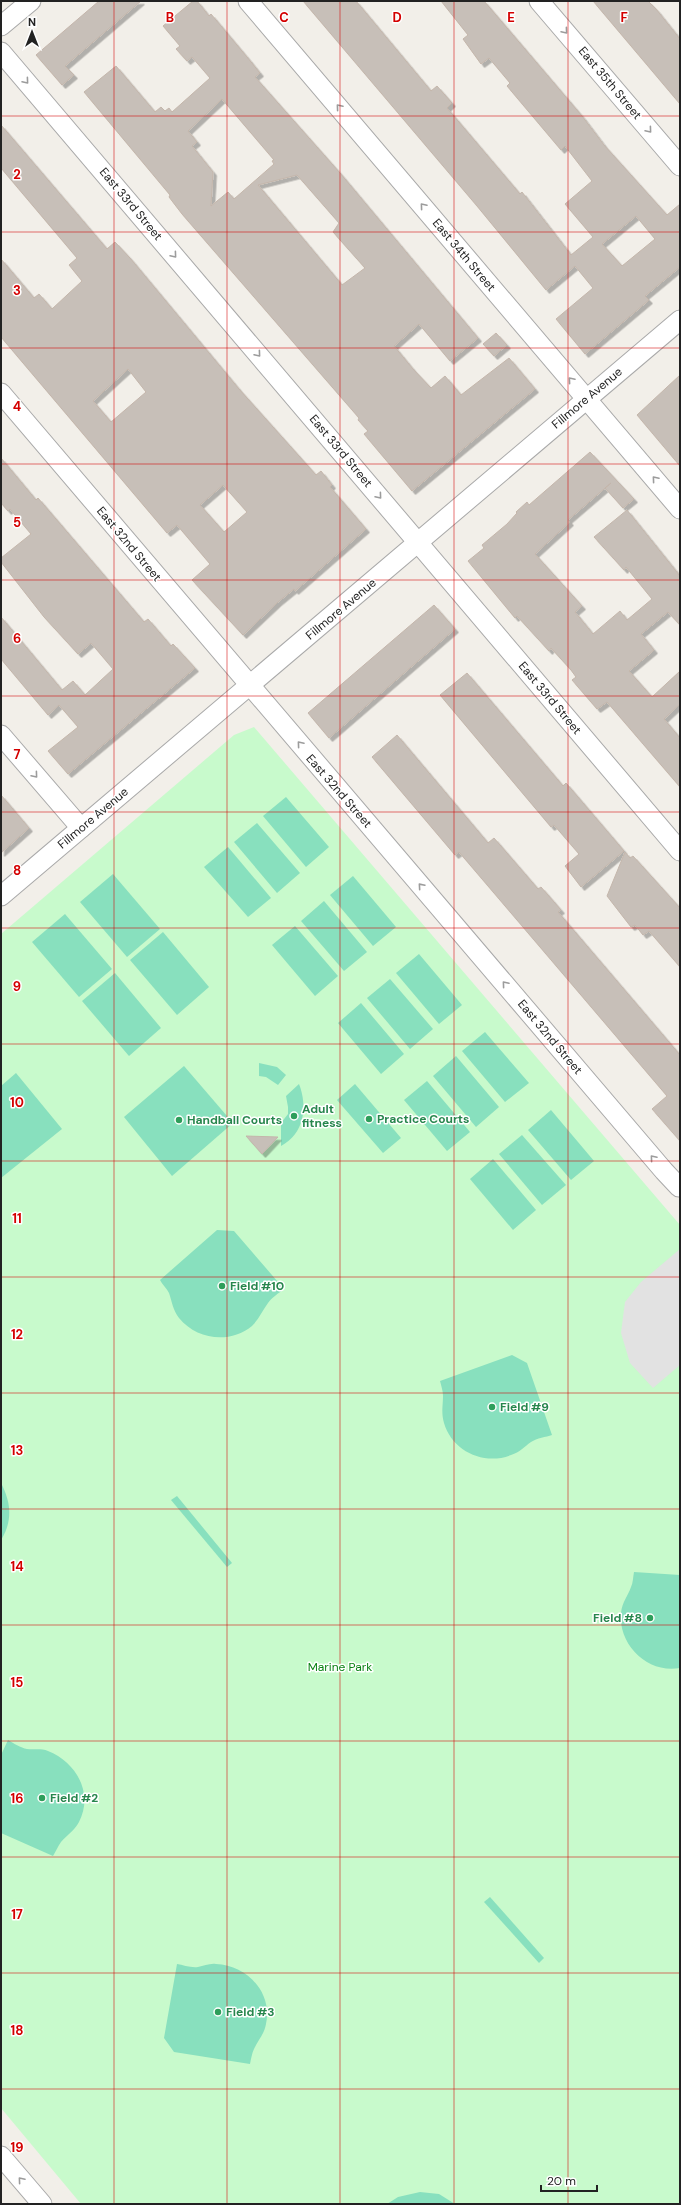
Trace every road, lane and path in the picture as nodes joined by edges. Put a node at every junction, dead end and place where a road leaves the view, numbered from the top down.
1 (31, 1) edge
2 (248, 1) edge
3 (539, 1) edge
4 (1, 26) edge
5 (1, 52) edge
6 (680, 166) edge
7 (680, 320) edge
8 (1, 393) edge
9 (586, 398) junction
10 (680, 509) edge
11 (419, 544) junction
12 (250, 686) junction
13 (1, 735) edge
14 (81, 828) junction
15 (680, 851) edge
16 (1, 896) edge
17 (679, 1187) edge
18 (1, 2156) edge
19 (42, 2204) edge

1 - 4 street
9 -> 2 street, East 34th Street
3 -> 6 street, East 35th Street
5 -> 11 street, East 33rd Street
7 - 9 street, Fillmore Avenue
8 - 12 street, East 32nd Street
10 -> 9 street, East 34th Street
9 - 11 street, Fillmore Avenue
11 - 12 street, Fillmore Avenue
11 - 15 street, East 33rd Street
12 - 14 street, Fillmore Avenue
17 -> 12 street, East 32nd Street
13 -> 14 street
14 - 16 street, Fillmore Avenue
19 -> 18 street

